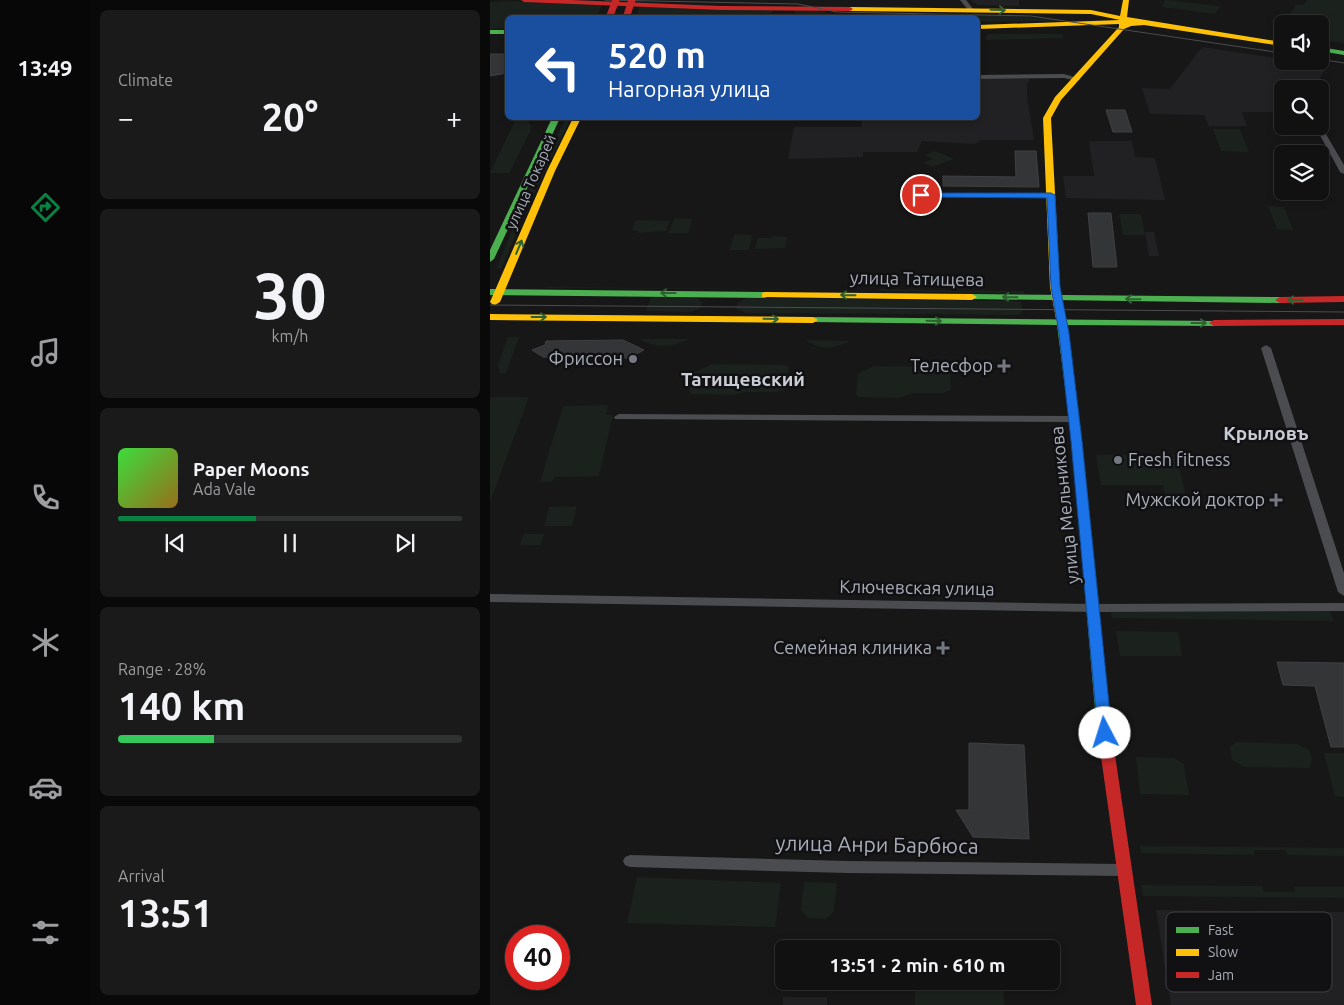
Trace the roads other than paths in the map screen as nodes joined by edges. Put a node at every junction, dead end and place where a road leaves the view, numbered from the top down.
1 (524, 0) edge
2 (616, 0) edge
3 (632, 0) edge
4 (963, 0) edge
5 (971, 10) junction
6 (609, 15) edge
7 (627, 15) edge
8 (1120, 18) edge
9 (980, 27) edge
10 (490, 32) edge
11 (505, 32) edge
12 (1274, 39) edge
13 (1274, 43) edge
14 (1329, 46) edge
15 (1344, 49) edge
16 (1329, 50) edge
17 (1344, 53) edge
18 (980, 77) edge
19 (1077, 79) junction
20 (555, 120) edge
21 (576, 120) edge
22 (1324, 135) edge
23 (1344, 172) edge
24 (1051, 195) junction
25 (908, 196) dead end
26 (490, 259) edge
27 (495, 292) edge
28 (699, 294) junction
29 (745, 294) junction
30 (1059, 298) junction
31 (1344, 299) edge
32 (1317, 300) junction
33 (490, 316) edge
34 (694, 319) junction
35 (740, 319) junction
36 (1063, 322) junction
37 (1344, 322) edge
38 (1323, 323) junction
39 (1266, 348) dead end
40 (619, 416) dead end
41 (1073, 419) junction
42 (1344, 592) edge
43 (490, 598) edge
44 (1344, 607) edge
45 (1093, 608) junction
46 (630, 861) dead end
47 (1123, 870) junction
48 (1144, 1005) edge

1 - 5 main road
2 - 6 main road, bridge
3 - 7 main road, bridge
4 - 5 street
5 -> 8 main road
8 - 9 main road
8 - 12 main road
8 - 13 main road
8 - 19 main road, улица Мельникова
10 - 11 main road
14 - 15 main road
16 - 17 main road
18 - 19 street
19 - 24 main road, улица Мельникова
20 - 26 main road, улица Токарей
27 -> 21 main road, улица Токарей
22 - 23 street
24 - 25 street
24 - 30 main road, улица Мельникова
28 -> 27 main road, улица Татищева
27 - 33 main road, улица Токарей
28 - 29 main road, улица Татищева
28 - 34 main road
30 -> 29 main road, улица Татищева
29 - 35 main road
32 -> 30 main road, улица Татищева
30 - 36 main road, улица Мельникова
31 - 32 main road, улица Татищева
32 - 38 main road
33 -> 34 main road
34 - 35 main road
35 -> 36 main road
36 -> 38 main road
36 - 41 main road, улица Мельникова
37 - 38 main road
39 - 42 street
40 - 41 street
41 - 45 main road, улица Мельникова
43 - 45 street, Ключевская улица
44 - 45 street, Ключевская улица
45 - 47 main road, улица Мельникова
46 - 47 street, улица Анри Барбюса
47 - 48 main road, улица Мельникова

